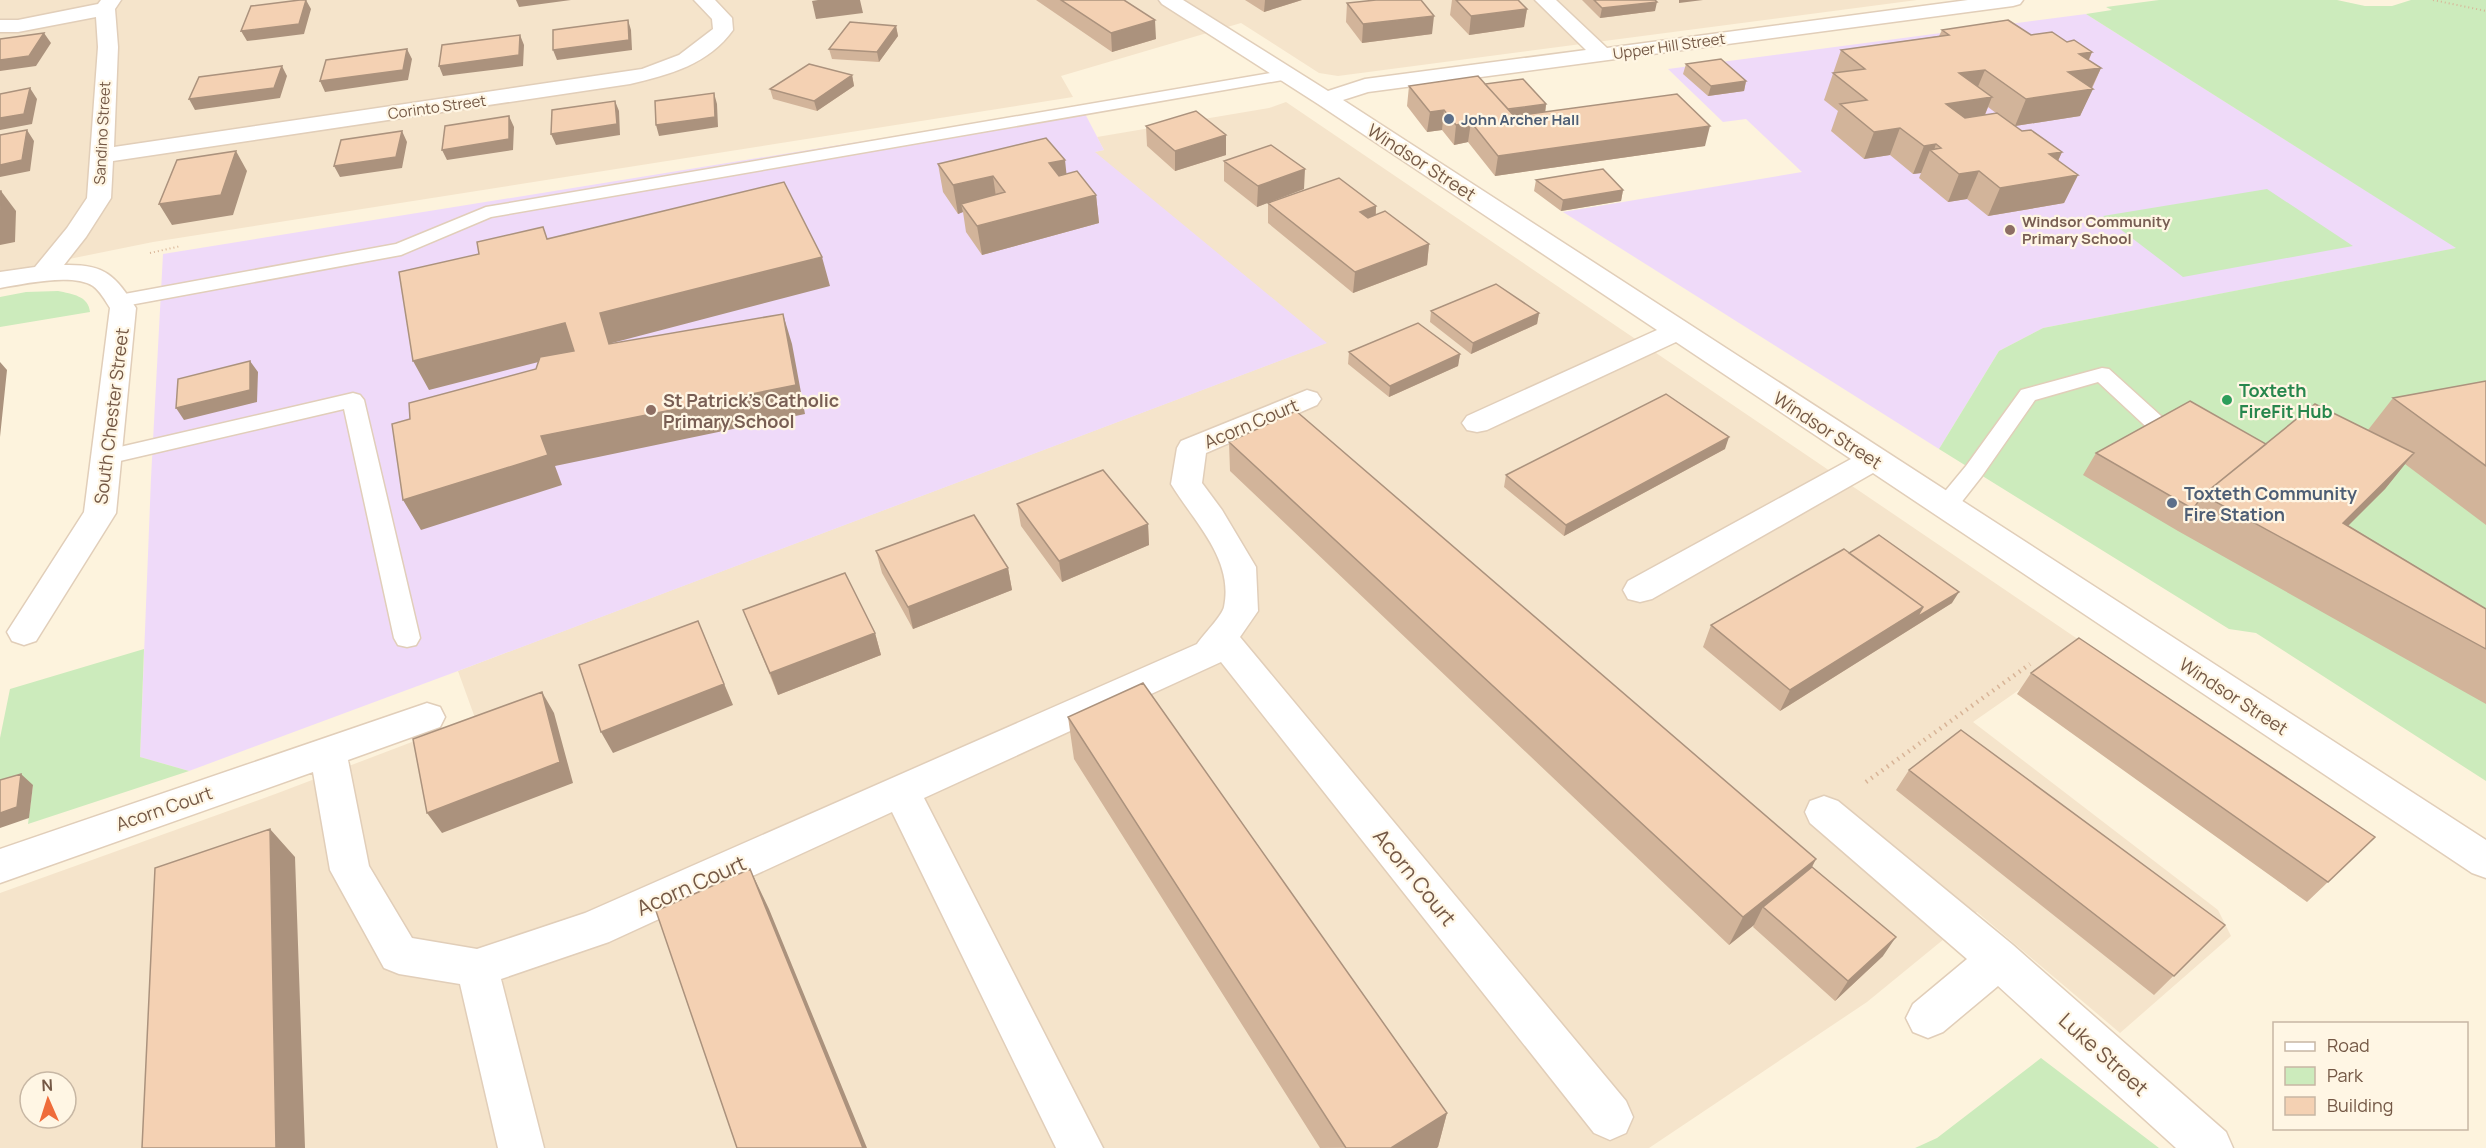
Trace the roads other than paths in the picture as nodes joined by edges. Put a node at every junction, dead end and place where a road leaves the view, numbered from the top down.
1 (704, 0) edge
2 (1169, 0) edge
3 (1545, 0) edge
4 (1867, 0) edge
5 (2013, 0) edge
6 (108, 5) edge
7 (1892, 17) junction
8 (0, 26) edge
9 (1603, 55) junction
10 (1288, 75) junction
11 (1326, 99) junction
12 (101, 156) junction
13 (43, 274) junction
14 (0, 280) edge
15 (119, 301) junction
16 (1677, 331) junction
17 (1307, 399) dead end
18 (1477, 423) dead end
19 (2163, 430) edge
20 (107, 458) junction
21 (1873, 460) junction
22 (1945, 507) junction
23 (1641, 590) dead end
24 (24, 632) dead end
25 (1221, 637) junction
26 (407, 638) dead end
27 (427, 717) dead end
28 (328, 751) junction
29 (901, 791) junction
30 (1824, 812) road end
31 (2486, 861) edge
32 (0, 866) edge
33 (1998, 959) junction
34 (477, 968) junction
35 (1928, 1018) dead end
36 (1610, 1117) dead end
37 (521, 1148) edge
38 (1080, 1148) edge
39 (2210, 1148) edge

1 - 12 street, Corinto Street
2 - 10 street, Windsor Street
3 - 9 street
4 - 7 street
5 - 7 street, Upper Hill Street
6 - 8 street, Sandino Street
6 - 12 street, Sandino Street
7 - 9 street, Upper Hill Street
9 - 11 street, Upper Hill Street
10 - 11 street, Windsor Street
10 - 15 lane
11 - 16 street, Windsor Street
12 - 13 street, Sandino Street
13 - 14 street
13 - 15 street, South Chester Street
15 - 20 street, South Chester Street
16 - 18 street
16 - 21 street, Windsor Street
17 - 25 street, Acorn Court
19 - 22 lane
20 - 24 street, South Chester Street
20 - 26 lane
21 - 22 street, Windsor Street
21 - 23 street
22 - 31 street, Windsor Street
25 - 29 street, Acorn Court
25 - 36 street, Acorn Court
27 - 28 street, Acorn Court
28 - 32 street, Acorn Court
28 - 34 street, Acorn Court
29 - 34 street, Acorn Court
29 - 38 street
30 - 33 street, Luke Street
33 - 35 street
33 - 39 street, Luke Street
34 - 37 street

